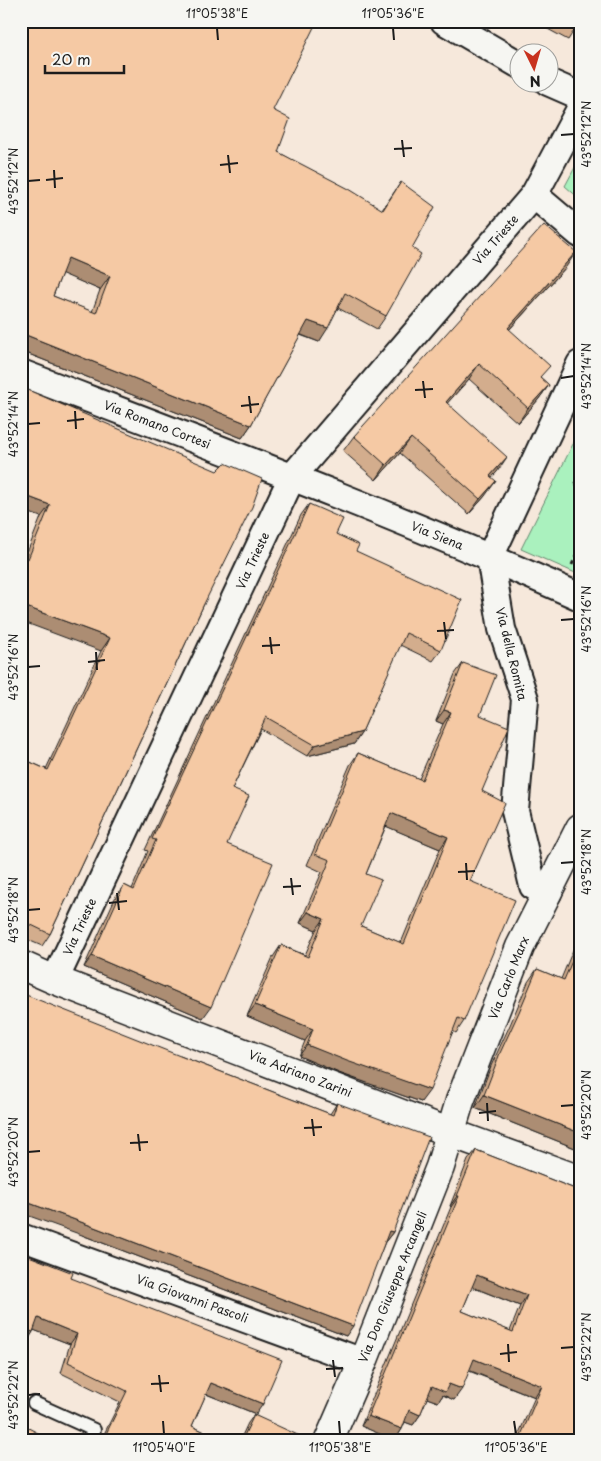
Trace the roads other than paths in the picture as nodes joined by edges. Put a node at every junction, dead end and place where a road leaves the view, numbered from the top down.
1 (444, 21) edge
2 (508, 58) edge
3 (558, 86) edge
4 (580, 96) edge
5 (580, 109) edge
6 (534, 195) junction
7 (580, 234) edge
8 (580, 364) edge
9 (21, 373) edge
10 (292, 477) junction
11 (490, 557) junction
12 (580, 597) edge
13 (580, 828) edge
14 (548, 893) junction
15 (21, 965) edge
16 (55, 980) junction
17 (451, 1133) junction
18 (580, 1180) edge
19 (21, 1237) edge
20 (363, 1362) junction
21 (34, 1402) dead end
22 (89, 1440) edge
23 (330, 1440) edge

1 - 2 street
3 - 4 street
5 - 6 street
6 - 7 street
6 - 10 street, Via Trieste
8 - 11 street
9 - 10 street, Via Romano Cortesi
10 - 11 street, Via Siena
10 - 16 street, Via Trieste
11 - 12 street, Via Siena
11 - 14 street, Via della Romita
13 - 14 street, Via Carlo Marx
14 - 17 street, Via Carlo Marx
15 - 16 street, Via Adriano Zarini
16 - 17 street, Via Adriano Zarini
17 - 18 street, Via Adriano Zarini
17 - 20 street, Via Don Giuseppe Arcangeli
19 - 20 street, Via Giovanni Pascoli
20 - 23 street, Via Don Giuseppe Arcangeli
21 - 22 lane

